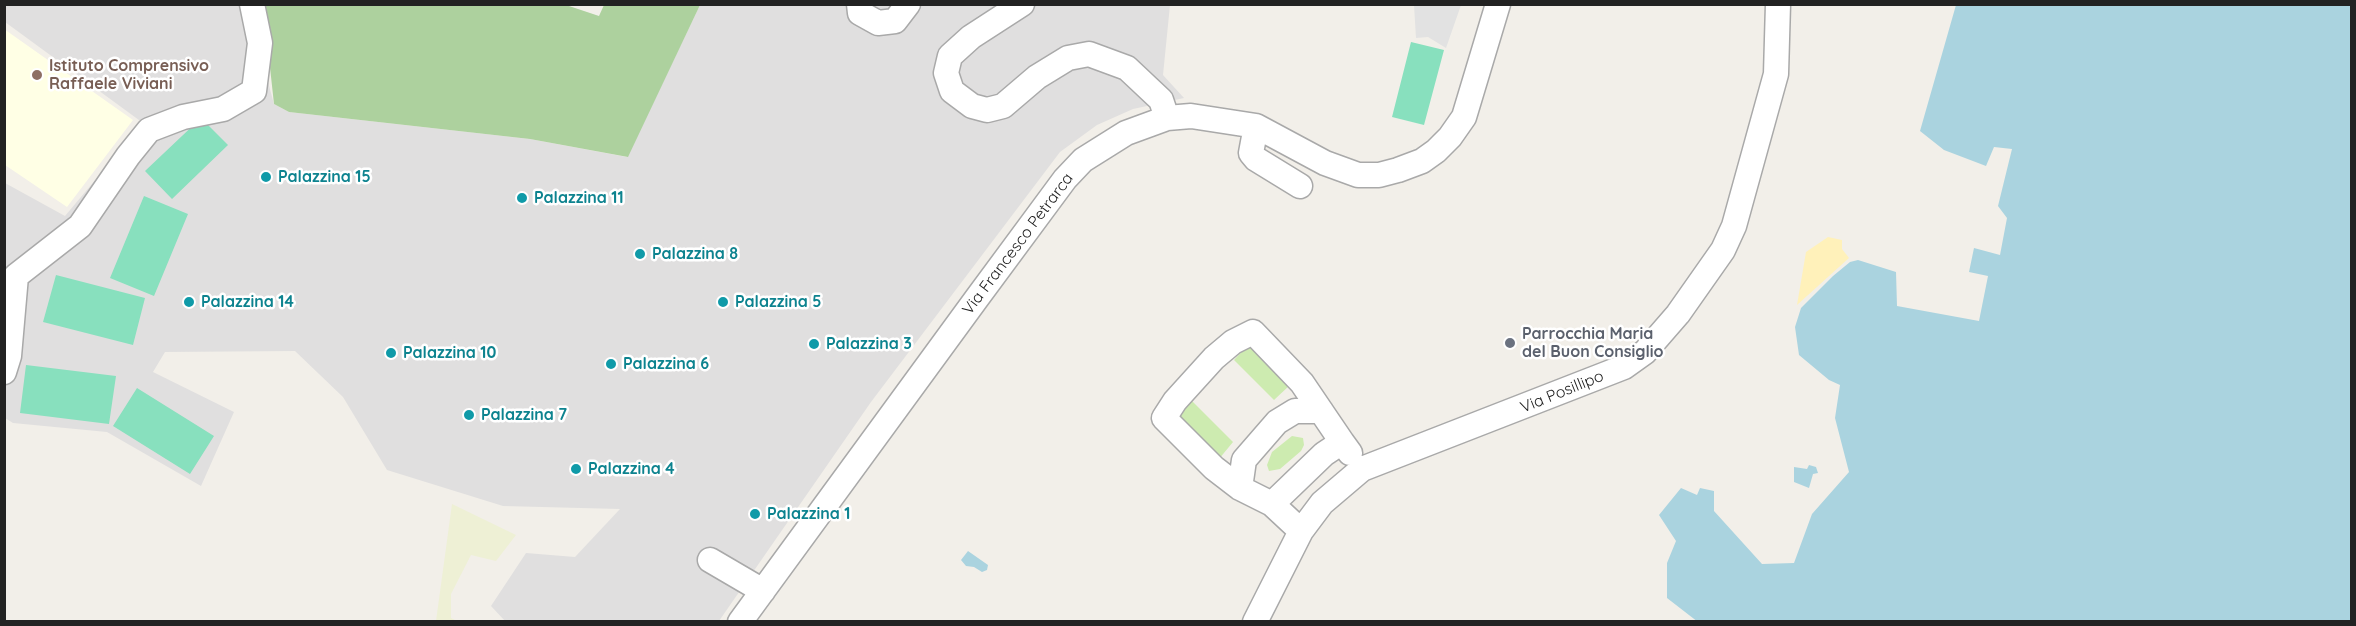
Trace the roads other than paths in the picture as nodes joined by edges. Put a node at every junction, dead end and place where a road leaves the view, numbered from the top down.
1 (252, 4) edge
2 (859, 4) edge
3 (908, 4) edge
4 (1022, 4) edge
5 (1498, 4) edge
6 (1778, 4) edge
7 (1167, 118) junction
8 (1256, 126) junction
9 (1300, 186) dead end
10 (4, 372) edge
11 (1321, 411) junction
12 (1342, 442) junction
13 (1362, 469) junction
14 (1240, 488) junction
15 (1272, 504) junction
16 (1301, 531) junction
17 (710, 560) dead end
18 (763, 591) junction
19 (740, 621) edge
20 (1255, 621) edge

1 - 10 street
2 - 3 street
4 - 7 street
5 - 8 street, Via Francesco Petrarca
6 - 13 street, Via Posillipo
7 - 8 street, Via Francesco Petrarca
7 - 18 street, Via Francesco Petrarca
8 - 9 street
11 - 12 street
11 - 14 street
11 - 14 street
12 - 13 street
12 - 15 street
13 - 16 street, Via Posillipo
14 - 15 street
15 - 16 street
16 - 20 street, Via Posillipo
17 - 18 street
18 - 19 street, Via Francesco Petrarca

